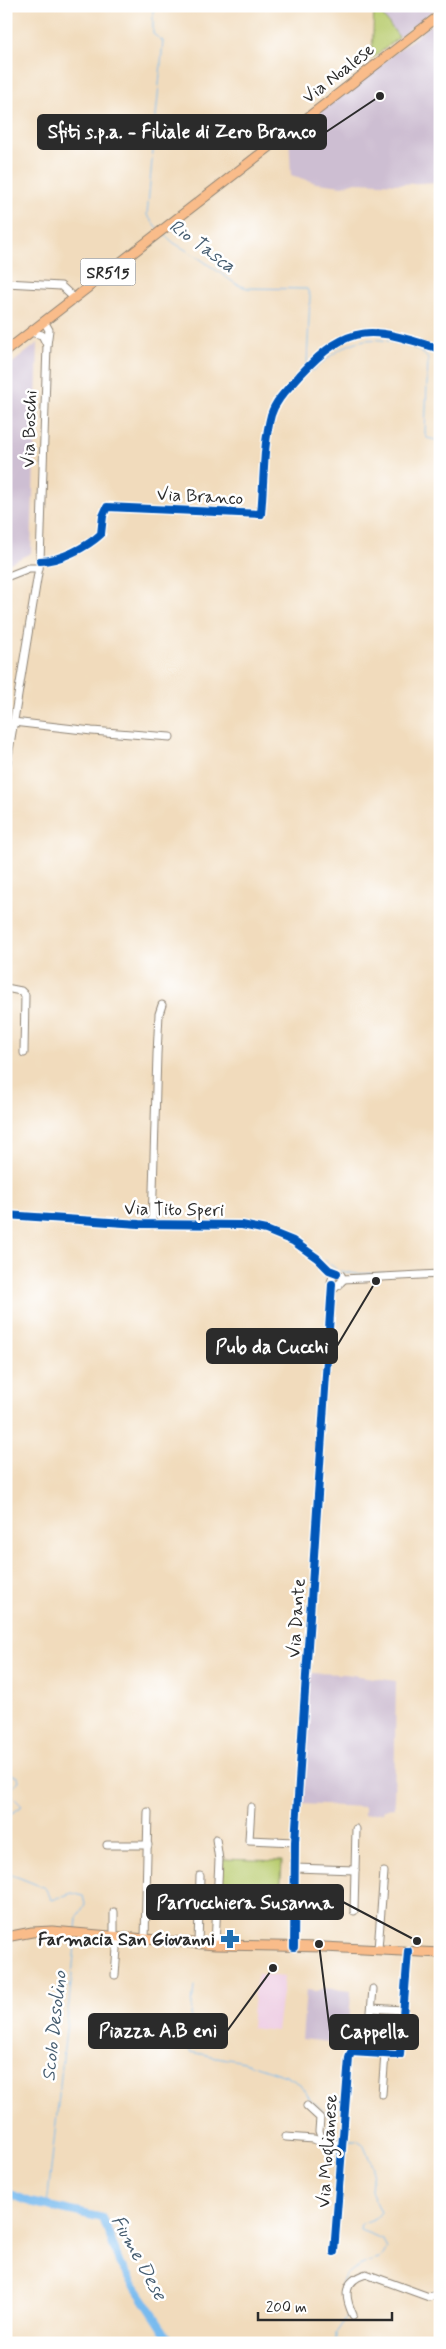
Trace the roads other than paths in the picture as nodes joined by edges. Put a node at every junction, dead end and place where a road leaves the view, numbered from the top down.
1 (440, 15) edge
2 (6, 283) edge
3 (74, 298) junction
4 (58, 311) junction
5 (44, 321) junction
6 (49, 330) junction
7 (30, 332) junction
8 (46, 342) junction
9 (440, 348) edge
10 (6, 350) edge
11 (40, 564) junction
12 (6, 577) edge
13 (14, 722) junction
14 (170, 737) dead end
15 (6, 769) edge
16 (6, 988) edge
17 (162, 1006) dead end
18 (24, 1053) dead end
19 (6, 1215) edge
20 (152, 1225) junction
21 (440, 1274) edge
22 (336, 1282) junction
23 (251, 1807) dead end
24 (148, 1812) dead end
25 (356, 1829) dead end
26 (216, 1839) dead end
27 (295, 1842) junction
28 (107, 1845) dead end
29 (148, 1845) junction
30 (440, 1848) edge
31 (294, 1868) junction
32 (355, 1870) junction
33 (384, 1872) dead end
34 (200, 1876) dead end
35 (439, 1883) edge
36 (354, 1911) dead end
37 (114, 1912) dead end
38 (116, 1936) junction
39 (6, 1937) edge
40 (144, 1939) junction
41 (198, 1944) junction
42 (216, 1945) junction
43 (294, 1947) junction
44 (378, 1949) junction
45 (408, 1951) junction
46 (440, 1953) edge
47 (115, 1975) dead end
48 (373, 1989) dead end
49 (372, 2008) junction
50 (403, 2010) junction
51 (370, 2031) junction
52 (394, 2033) dead end
53 (368, 2046) dead end
54 (385, 2054) junction
55 (382, 2094) dead end
56 (308, 2106) dead end
57 (286, 2137) dead end
58 (343, 2144) junction
59 (334, 2252) dead end
60 (440, 2294) edge
61 (353, 2315) dead end

1 - 3 main road, Via Noalese / SR515
2 - 3 street
3 - 4 main road, SR515
4 - 5 main road, SR515
4 - 6 street, Via Boschi
5 - 6 street
5 - 7 main road, SR515
5 - 8 street, Via Boschi
6 - 8 street, Via Boschi
7 - 8 street
7 - 10 main road, SR515
8 - 11 street, Via Boschi
9 - 11 street, Via Branco
11 - 12 street, Via Branco
11 - 13 street, Via Boschi
13 - 14 street
13 - 15 street, Via Boschi
16 - 18 street
17 - 20 street, Via Tito Speri
19 - 20 street, Via Tito Speri
20 - 22 street, Via Tito Speri
21 - 22 street
22 - 27 street, Via Dante
23 - 27 street
24 - 29 street
25 - 32 street
26 - 42 street
27 - 31 street, Via Dante
28 - 29 street
29 - 40 street
30 - 35 street
31 - 32 street
31 - 43 street, Via Dante
32 - 36 street
33 - 44 street
34 - 41 street
37 - 38 street
38 - 39 main road
38 - 40 main road
38 - 47 street
40 - 41 main road
41 - 42 main road
42 - 43 main road
43 - 44 main road
44 - 45 main road
45 - 46 main road
45 - 50 street
48 - 49 street
49 - 50 street
49 - 51 street
50 - 54 street
51 - 52 street
51 - 53 street
54 - 55 street
54 - 58 street, Via Moglianese
56 - 58 street, Via Moglianese
57 - 58 street, Via Moglianese
58 - 59 street, Via Moglianese
60 - 61 street

